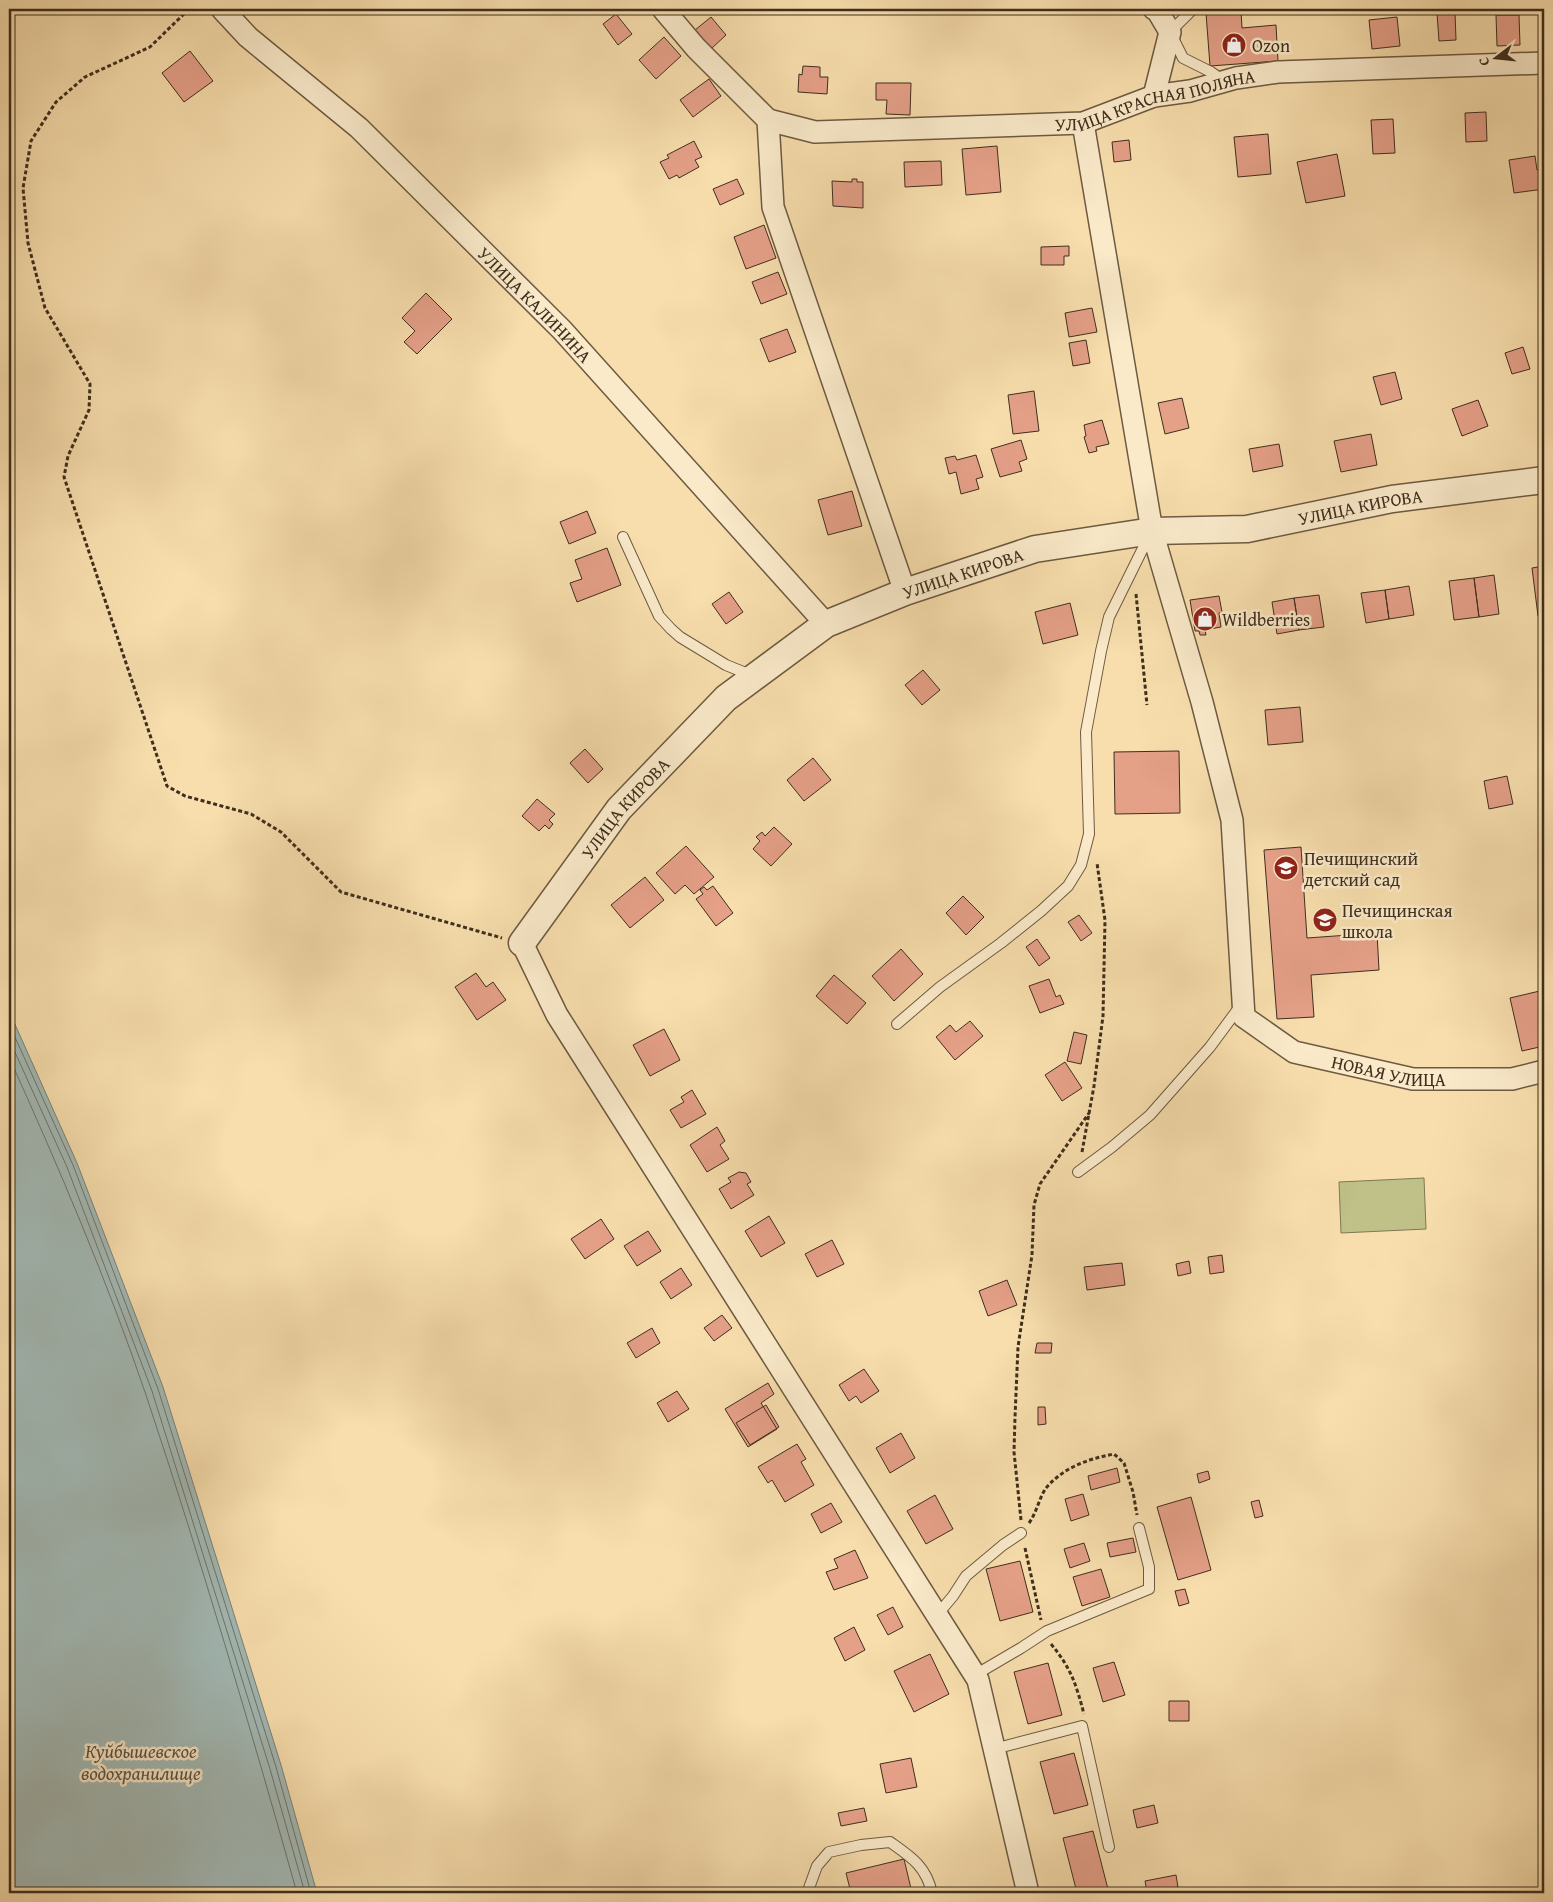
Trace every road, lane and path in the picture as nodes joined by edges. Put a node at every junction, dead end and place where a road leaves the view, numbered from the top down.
1 (189, 9) edge
2 (222, 9) edge
3 (664, 9) edge
4 (1154, 9) edge
5 (1193, 9) edge
6 (1170, 32) junction
7 (1544, 63) edge
8 (1225, 81) junction
9 (1154, 96) junction
10 (768, 120) junction
11 (1083, 124) junction
12 (1544, 480) edge
13 (1152, 531) junction
14 (623, 537) dead end
15 (1134, 568) junction
16 (905, 592) junction
17 (826, 624) junction
18 (755, 677) junction
19 (1147, 705) dead end
20 (1097, 860) dead end
21 (522, 943) junction
22 (1244, 1009) junction
23 (898, 1024) dead end
24 (1544, 1071) edge
25 (1089, 1113) junction
26 (1078, 1172) joint
27 (1139, 1528) joint
28 (1021, 1533) junction
29 (937, 1615) junction
30 (975, 1674) junction
31 (994, 1749) junction
32 (1109, 1846) dead end
33 (810, 1893) edge
34 (932, 1893) edge
35 (1028, 1893) edge

1 - 21 path
2 - 17 street, УЛИЦА КАЛИНИНА
3 - 10 street
4 - 6 street
5 - 6 lane
6 - 8 lane
6 - 9 street
7 - 8 street, УЛИЦА КРАСНАЯ ПОЛЯНА
8 - 9 street, УЛИЦА КРАСНАЯ ПОЛЯНА
9 - 11 street, УЛИЦА КРАСНАЯ ПОЛЯНА
10 - 11 street, УЛИЦА КРАСНАЯ ПОЛЯНА
10 - 16 street
11 - 13 street
12 - 13 street, УЛИЦА КИРОВА
13 - 15 lane
13 - 16 street, УЛИЦА КИРОВА
13 - 22 street
14 - 18 lane
15 - 19 path
15 - 23 lane
16 - 17 street, УЛИЦА КИРОВА
17 - 18 street, УЛИЦА КИРОВА
18 - 21 street, УЛИЦА КИРОВА
20 - 25 path
21 - 29 street
22 - 24 street, НОВАЯ УЛИЦА
22 - 26 lane
25 - 26 path
25 - 28 path
27 - 28 path
27 - 30 lane
28 - 29 lane
29 - 30 street
30 - 31 street
31 - 32 lane
31 - 35 street
33 - 34 lane

